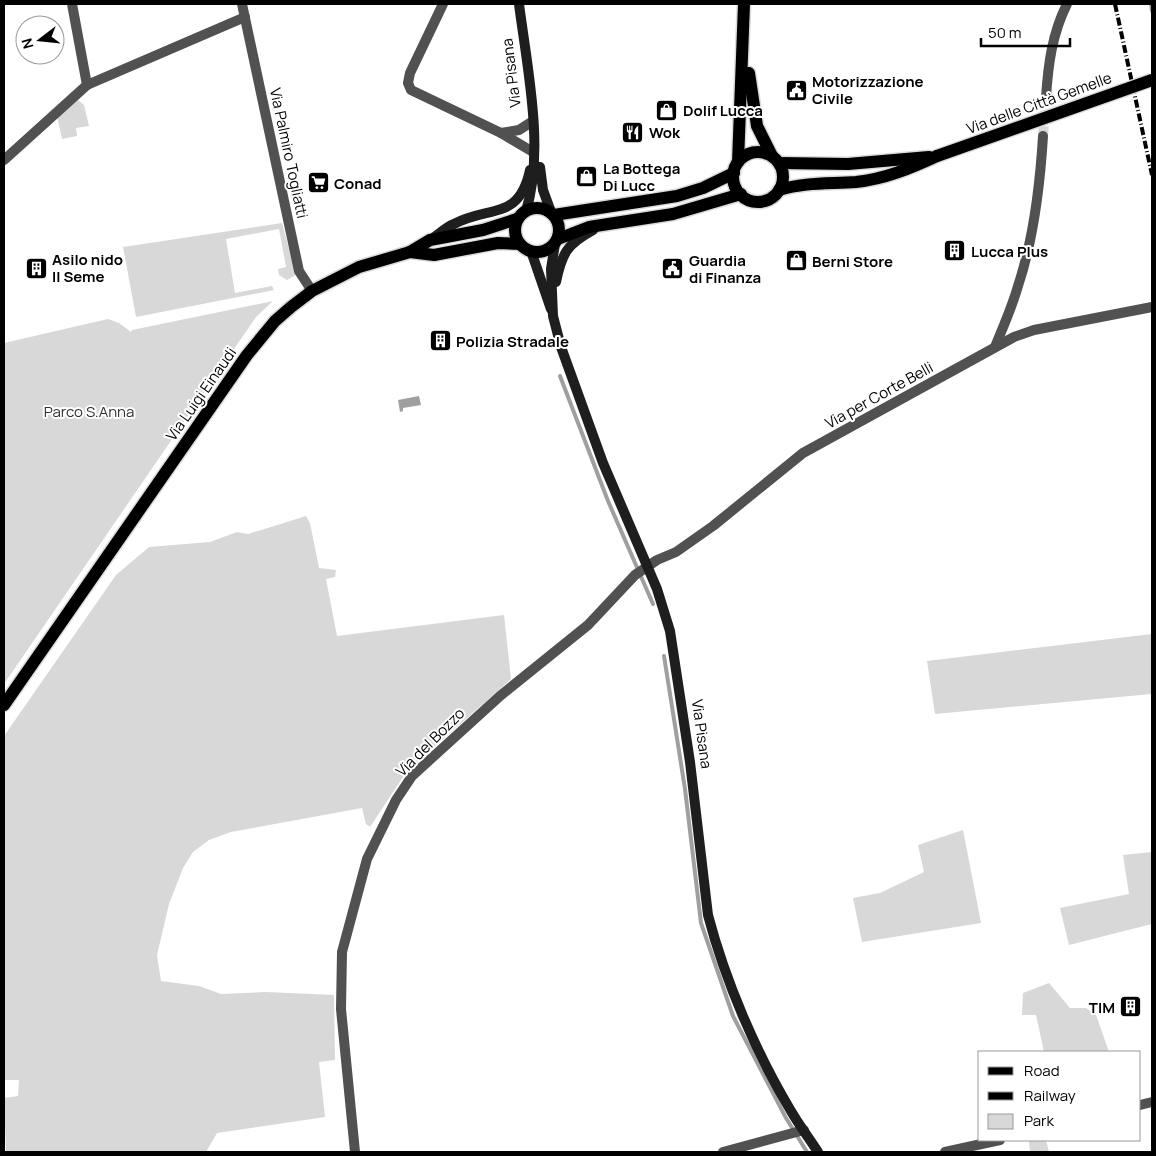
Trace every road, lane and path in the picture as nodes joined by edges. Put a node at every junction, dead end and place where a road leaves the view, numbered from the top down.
1 (72, 4) edge
2 (242, 4) edge
3 (443, 4) edge
4 (519, 4) edge
5 (744, 4) edge
6 (1067, 4) edge
7 (245, 17) junction
8 (744, 26) junction
9 (1152, 80) edge
10 (87, 85) junction
11 (1046, 98) tunnel mouth
12 (533, 121) junction
13 (501, 133) junction
14 (1043, 136) tunnel mouth
15 (535, 139) junction
16 (533, 152) junction
17 (937, 156) junction
18 (776, 159) junction
19 (4, 160) edge
20 (736, 167) junction
21 (779, 190) junction
22 (741, 194) junction
23 (552, 213) junction
24 (522, 215) junction
25 (605, 224) junction
26 (430, 240) junction
27 (557, 241) junction
28 (526, 247) junction
29 (410, 252) junction
30 (312, 291) junction
31 (553, 296) junction
32 (1152, 306) edge
33 (553, 316) junction
34 (995, 347) junction
35 (642, 571) junction
36 (4, 705) edge
37 (804, 1130) junction
38 (995, 1141) edge
39 (355, 1152) edge
40 (723, 1152) edge
41 (818, 1152) edge
42 (945, 1152) edge

1 - 10 street
2 - 7 street, Via Palmiro Togliatti
3 - 13 street
4 - 12 main road, Via Pisana
5 - 8 main road
6 - 11 street
7 - 10 street
7 - 30 street, Via Palmiro Togliatti
8 - 18 main road
8 - 20 main road
9 - 17 main road, Via delle Città Gemelle, bridge
10 - 19 street
12 - 13 street
12 - 15 main road, Via Pisana
13 - 16 street
14 - 34 street
15 - 16 main road, Via Pisana
15 - 23 main road, Via Pisana
16 - 24 main road, Via Pisana
16 - 26 main road
17 - 18 main road, Via delle Città Gemelle
17 - 21 main road, Via delle Città Gemelle
18 - 20 main road
18 - 21 main road
20 - 22 main road
20 - 23 main road
21 - 22 main road
22 - 25 main road
23 - 24 main road
23 - 27 main road, Via Pisana
24 - 26 main road
24 - 28 main road, Via Pisana
25 - 27 main road
25 - 31 main road
26 - 29 main road
27 - 28 main road
27 - 31 main road, Via Pisana
28 - 29 main road, Via Luigi Einaudi
28 - 33 main road, Via Pisana
29 - 30 main road, Via Luigi Einaudi
30 - 36 main road, Via Luigi Einaudi
31 - 33 main road, Via Pisana
32 - 34 street, Via per Corte Belli
33 - 35 main road, Via Pisana
34 - 35 street, Via per Corte Belli
35 - 37 main road, Via Pisana
35 - 39 street, Via del Bozzo
37 - 40 street
37 - 41 main road, Via Pisana
38 - 42 street

